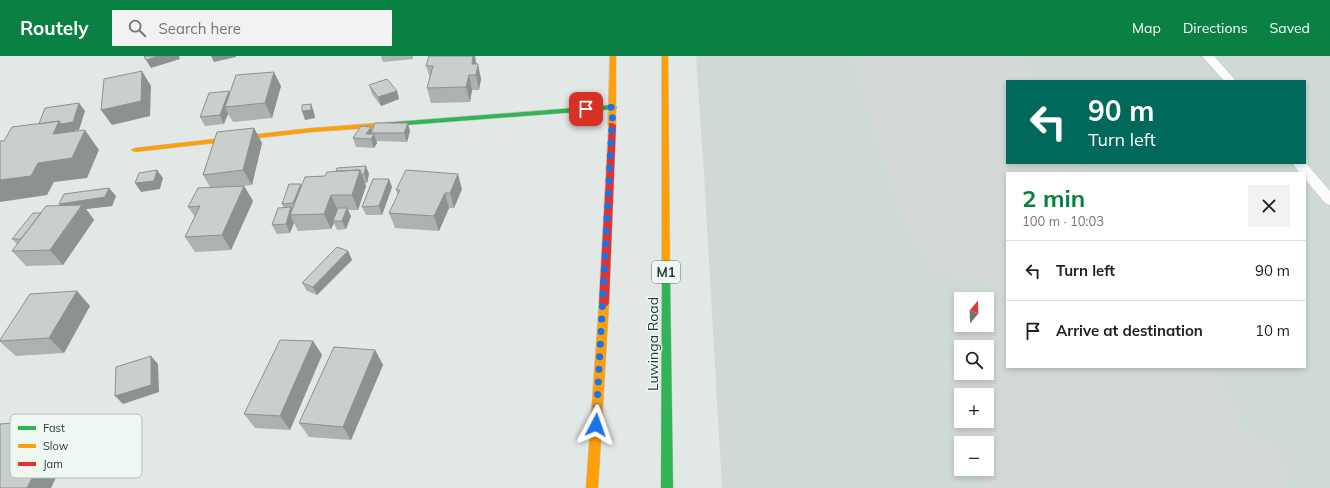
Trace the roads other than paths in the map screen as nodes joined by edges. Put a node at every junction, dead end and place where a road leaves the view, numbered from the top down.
1 (613, 56) edge
2 (665, 56) edge
3 (1208, 56) edge
4 (1229, 80) edge
5 (613, 107) junction
6 (135, 150) dead end
7 (1300, 164) edge
8 (1330, 200) edge
9 (592, 488) edge
10 (668, 488) edge

1 - 5 main road
2 - 10 main road, Luwinga Road / M1
3 - 4 lane
5 - 6 main road
5 - 9 main road
7 - 8 lane

